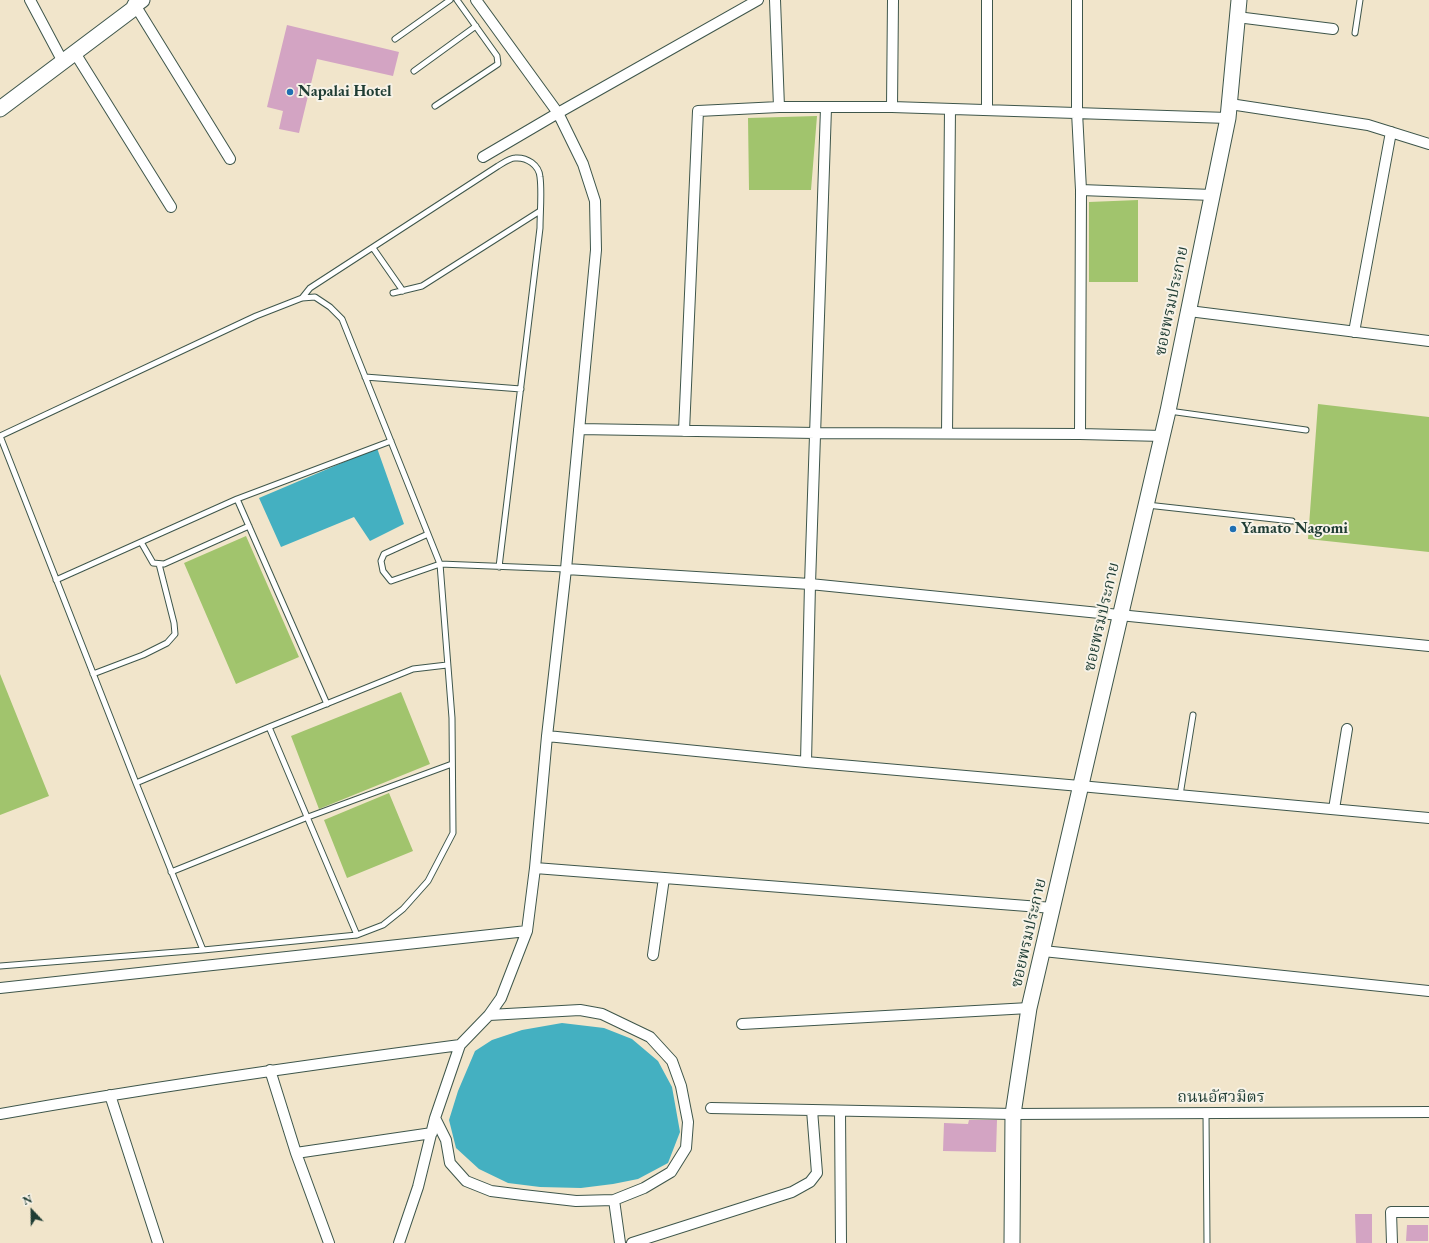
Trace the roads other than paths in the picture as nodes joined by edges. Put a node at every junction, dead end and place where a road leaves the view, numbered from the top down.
1 (30, 0) edge
2 (450, 0) edge
3 (457, 0) edge
4 (476, 0) edge
5 (758, 0) edge
6 (775, 0) edge
7 (893, 0) edge
8 (987, 0) edge
9 (1077, 0) edge
10 (1239, 0) edge
11 (1360, 0) edge
12 (135, 3) edge
13 (1237, 17) junction
14 (476, 26) junction
15 (1333, 29) dead end
16 (1355, 33) dead end
17 (395, 39) dead end
18 (69, 57) junction
19 (414, 71) dead end
20 (435, 106) dead end
21 (892, 107) junction
22 (778, 108) junction
23 (826, 108) junction
24 (0, 109) edge
25 (950, 109) junction
26 (987, 110) junction
27 (1229, 111) junction
28 (1078, 112) junction
29 (558, 113) junction
30 (1391, 132) junction
31 (1429, 144) edge
32 (483, 157) dead end
33 (230, 159) dead end
34 (1080, 190) junction
35 (1212, 195) junction
36 (171, 206) dead end
37 (540, 211) junction
38 (373, 248) junction
39 (403, 291) junction
40 (393, 293) dead end
41 (302, 298) junction
42 (1189, 311) junction
43 (1354, 332) junction
44 (1429, 341) edge
45 (365, 377) junction
46 (521, 389) junction
47 (1168, 411) junction
48 (579, 429) junction
49 (1306, 430) dead end
50 (684, 431) junction
51 (815, 433) junction
52 (947, 433) junction
53 (1080, 434) junction
54 (1163, 436) junction
55 (390, 441) junction
56 (237, 499) junction
57 (1146, 505) junction
58 (1292, 521) dead end
59 (249, 526) junction
60 (428, 534) junction
61 (141, 542) junction
62 (159, 564) junction
63 (440, 564) junction
64 (499, 567) junction
65 (566, 569) junction
66 (56, 580) junction
67 (810, 584) junction
68 (1121, 616) junction
69 (1429, 646) edge
70 (447, 665) junction
71 (93, 674) junction
72 (327, 704) junction
73 (1193, 715) dead end
74 (269, 727) junction
75 (1347, 729) dead end
76 (547, 736) junction
77 (806, 762) junction
78 (452, 764) junction
79 (136, 783) junction
80 (1080, 786) junction
81 (1180, 795) junction
82 (1334, 809) junction
83 (308, 817) junction
84 (1429, 818) edge
85 (535, 868) junction
86 (171, 872) junction
87 (664, 878) junction
88 (1053, 908) junction
89 (527, 932) junction
90 (358, 935) junction
91 (203, 950) junction
92 (1043, 951) junction
93 (653, 955) dead end
94 (0, 966) edge
95 (0, 988) edge
96 (1429, 991) edge
97 (1029, 1008) junction
98 (489, 1015) junction
99 (742, 1024) dead end
100 (460, 1045) junction
101 (270, 1070) junction
102 (110, 1095) junction
103 (711, 1108) dead end
104 (812, 1110) junction
105 (840, 1111) junction
106 (1429, 1112) edge
107 (1206, 1113) junction
108 (0, 1114) edge
109 (1013, 1114) junction
110 (435, 1118) junction
111 (432, 1133) junction
112 (296, 1153) junction
113 (614, 1200) junction
114 (1429, 1212) edge
115 (158, 1243) edge
116 (329, 1243) edge
117 (399, 1243) edge
118 (620, 1243) edge
119 (632, 1243) edge
120 (841, 1243) edge
121 (1012, 1243) edge
122 (1208, 1243) edge
123 (1392, 1243) edge

1 - 18 street
2 - 17 lane
3 - 14 lane
4 - 29 street
5 - 29 street
6 - 22 street
7 - 21 street
8 - 26 street
9 - 28 street
10 - 13 street, ซอยพรมประกาย
11 - 16 lane
12 - 18 street
12 - 33 street
13 - 15 street
13 - 27 street, ซอยพรมประกาย
14 - 19 lane
14 - 20 lane
18 - 24 street
18 - 36 street
21 - 23 street
21 - 25 street
22 - 23 street
22 - 50 street
23 - 51 street
25 - 26 street
25 - 52 street
26 - 28 street
27 - 28 street
27 - 30 street
27 - 35 street, ซอยพรมประกาย
28 - 34 street
29 - 32 street
29 - 48 street
30 - 31 street
30 - 43 street
34 - 35 street
34 - 53 street
35 - 42 street, ซอยพรมประกาย
37 - 38 lane
37 - 39 lane
37 - 46 lane
38 - 39 lane
38 - 41 lane
39 - 40 lane
41 - 45 lane
41 - 66 lane
42 - 43 street
42 - 47 street, ซอยพรมประกาย
43 - 44 street
45 - 46 lane
45 - 55 lane
46 - 64 lane
47 - 49 lane
47 - 54 street, ซอยพรมประกาย
48 - 50 street
48 - 65 street
50 - 51 street
51 - 52 street
51 - 67 street
52 - 53 street
53 - 54 street
54 - 57 street, ซอยพรมประกาย
55 - 56 lane
55 - 60 lane
56 - 59 lane
56 - 61 lane
57 - 58 lane
57 - 68 street, ซอยพรมประกาย
59 - 62 lane
59 - 72 lane
60 - 63 lane
60 - 63 lane
61 - 62 lane
61 - 66 lane
62 - 71 lane
63 - 64 lane
63 - 70 lane
64 - 65 lane
65 - 67 street
65 - 76 street
66 - 71 lane
67 - 68 street
67 - 77 street
68 - 69 street
68 - 80 street, ซอยพรมประกาย
70 - 72 lane
70 - 78 lane
71 - 79 lane
72 - 74 lane
73 - 81 lane
74 - 79 lane
74 - 83 lane
75 - 82 street
76 - 77 street
76 - 85 street
77 - 80 street
78 - 83 lane
78 - 90 lane
79 - 86 lane
80 - 81 street
80 - 88 street, ซอยพรมประกาย
81 - 82 street
82 - 84 street
83 - 86 lane
83 - 90 lane
85 - 87 street
85 - 89 street
86 - 91 lane
87 - 88 street
87 - 93 street
88 - 92 street, ซอยพรมประกาย
89 - 95 street
89 - 98 street
90 - 91 lane
91 - 94 lane
92 - 96 street
92 - 97 street, ซอยพรมประกาย
97 - 99 street
97 - 109 street, ซอยพรมประกาย
98 - 100 street
98 - 113 street
100 - 101 street
100 - 110 street
101 - 102 street
101 - 112 street
102 - 108 street
102 - 115 street
103 - 104 street, ถนนอัศวมิตร
104 - 105 street, ถนนอัศวมิตร
104 - 119 street
105 - 109 street, ถนนอัศวมิตร
105 - 120 street
106 - 107 street, ถนนอัศวมิตร
107 - 109 street, ถนนอัศวมิตร
107 - 122 lane
109 - 121 street, ซอยพรมประกาย
110 - 111 street
110 - 113 street
111 - 112 street
111 - 117 street
112 - 116 street
113 - 118 street
114 - 123 street

